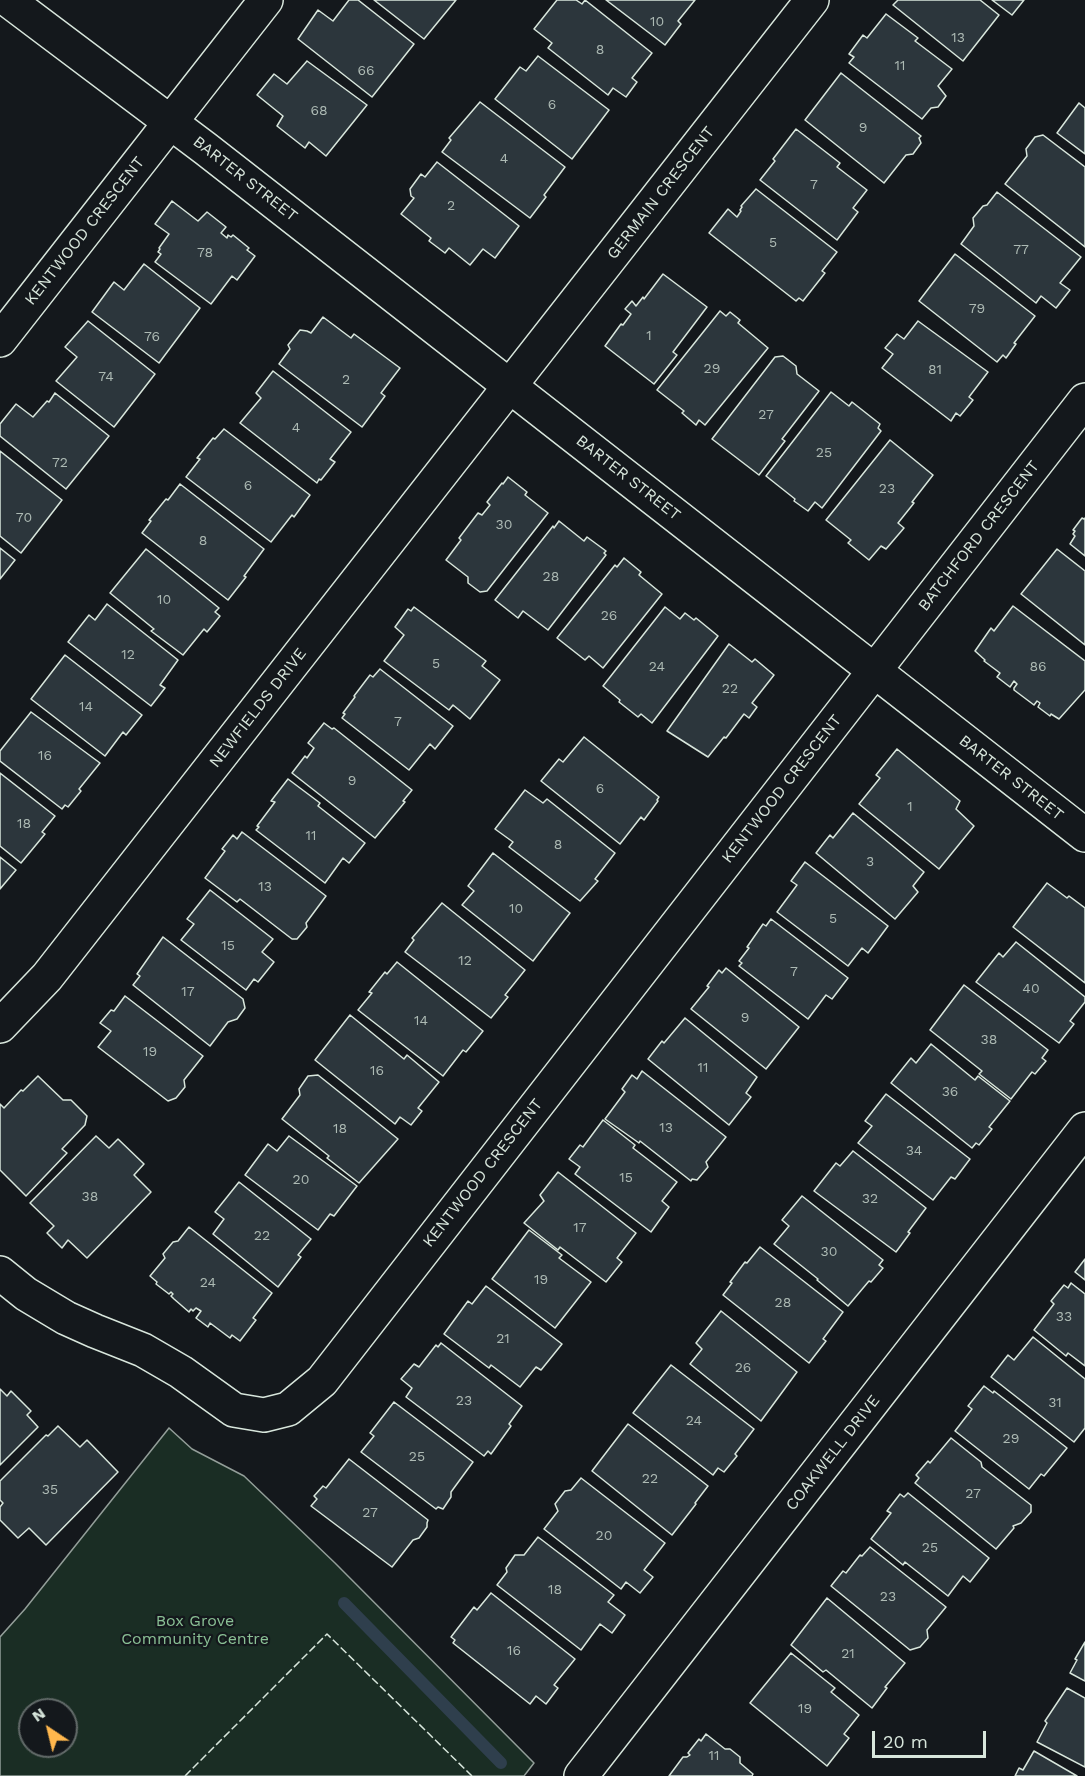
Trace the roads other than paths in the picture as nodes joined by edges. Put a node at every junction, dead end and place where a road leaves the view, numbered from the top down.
1 (8, 0) edge
2 (266, 0) edge
3 (812, 0) edge
4 (171, 122) junction
5 (0, 340) edge
6 (510, 386) junction
7 (1085, 400) edge
8 (874, 671) junction
9 (1085, 835) edge
10 (0, 1026) edge
11 (1085, 1129) edge
12 (0, 1273) edge
13 (581, 1776) edge

1 - 4 street, BARTER STREET
2 - 4 street
3 - 6 street, GERMAIN CRESCENT
4 - 5 street, KENTWOOD CRESCENT
4 - 6 street, BARTER STREET
6 - 8 street, BARTER STREET
6 - 10 street, NEWFIELDS DRIVE
7 - 8 street, BATCHFORD CRESCENT
8 - 9 street, BARTER STREET
8 - 12 street, KENTWOOD CRESCENT
11 - 13 street, COAKWELL DRIVE

